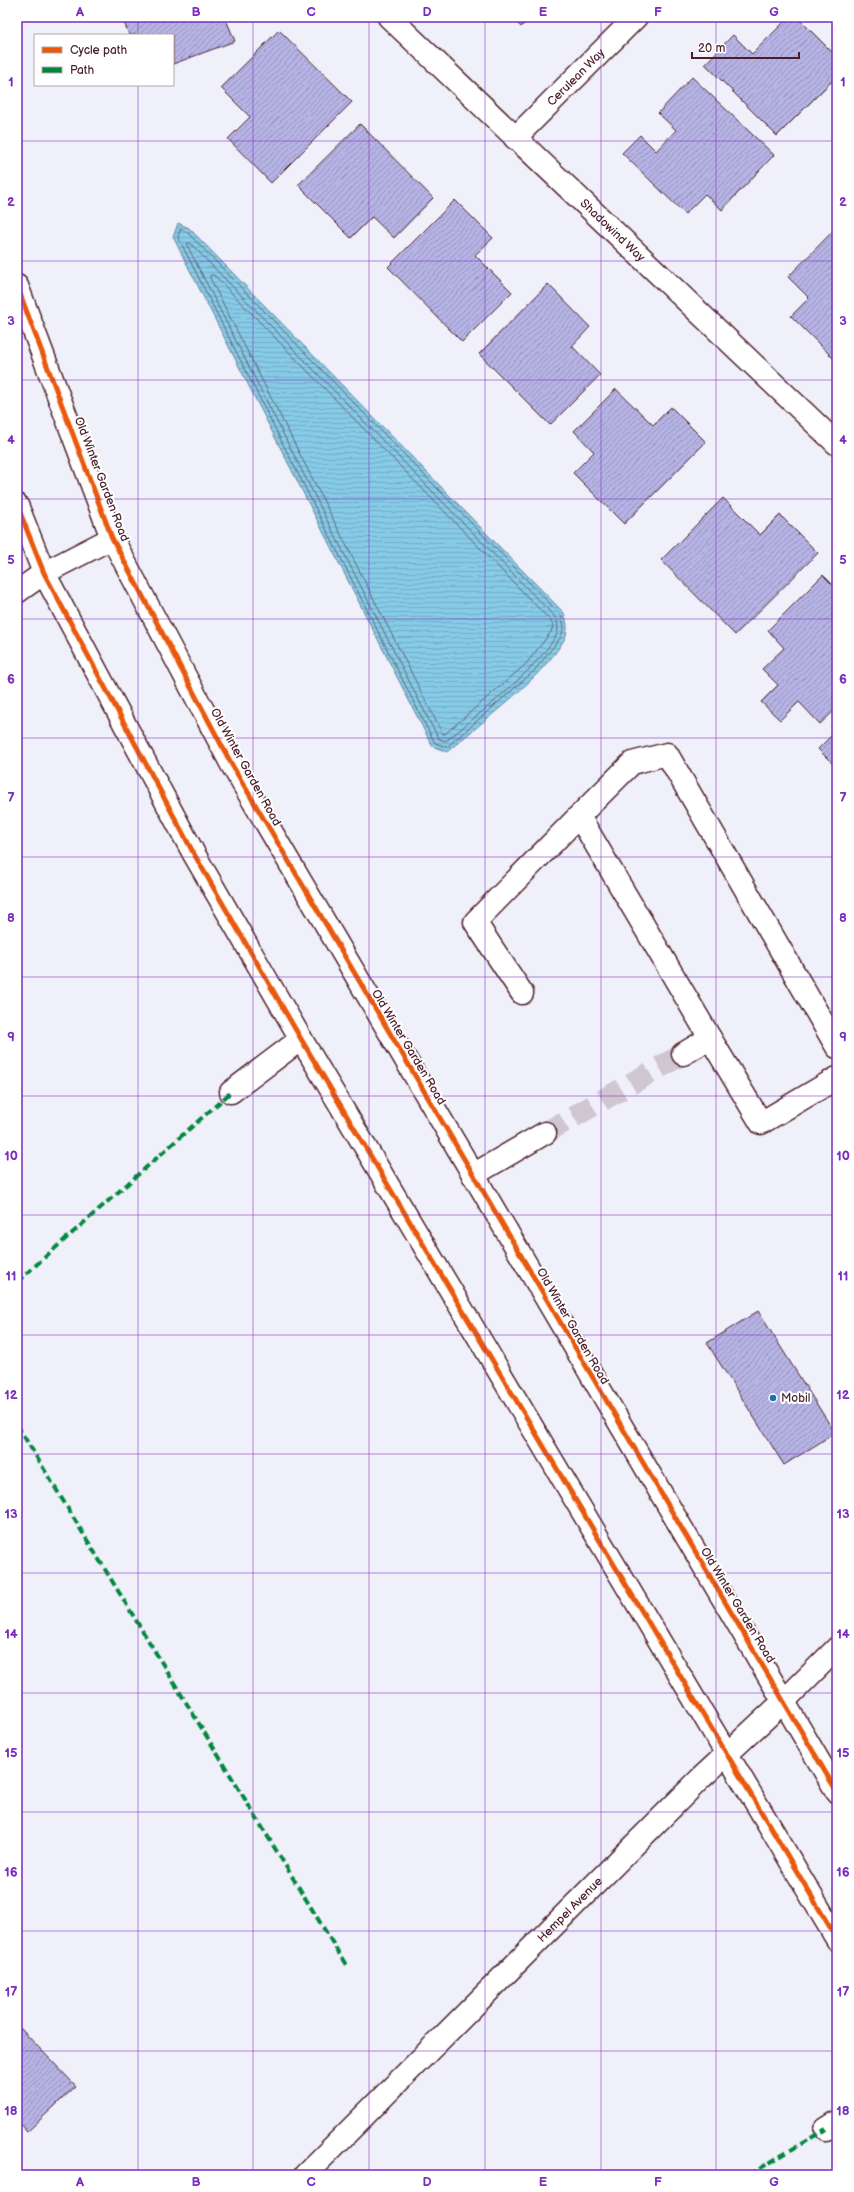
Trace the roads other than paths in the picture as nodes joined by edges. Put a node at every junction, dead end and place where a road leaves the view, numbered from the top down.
1 (389, 17) edge
2 (636, 17) edge
3 (515, 138) junction
4 (17, 286) edge
5 (837, 444) edge
6 (17, 505) edge
7 (112, 538) junction
8 (44, 573) junction
9 (17, 592) edge
10 (579, 816) junction
11 (522, 993) dead end
12 (710, 1038) junction
13 (301, 1039) junction
14 (837, 1046) edge
15 (683, 1054) tunnel mouth
16 (837, 1078) edge
17 (231, 1092) dead end
18 (545, 1133) tunnel mouth
19 (473, 1175) junction
20 (837, 1648) edge
21 (783, 1702) junction
22 (727, 1755) junction
23 (837, 1792) edge
24 (837, 1939) edge
25 (305, 2175) edge

1 - 3 main road, Shadowind Way
2 - 3 main road, Cerulean Way
3 - 5 main road, Shadowind Way
4 - 7 main road, Old Winter Garden Road
6 - 8 main road
7 - 8 main road
7 - 19 main road, Old Winter Garden Road
8 - 9 main road
8 - 13 main road
10 - 11 main road
10 - 12 main road
10 - 14 main road
12 - 15 main road
12 - 16 main road
13 - 17 main road
13 - 22 main road
18 - 19 main road
19 - 21 main road, Old Winter Garden Road
20 - 21 main road, Hempel Avenue
21 - 22 main road, Hempel Avenue
21 - 23 main road, Old Winter Garden Road
22 - 24 main road
22 - 25 main road, Hempel Avenue

